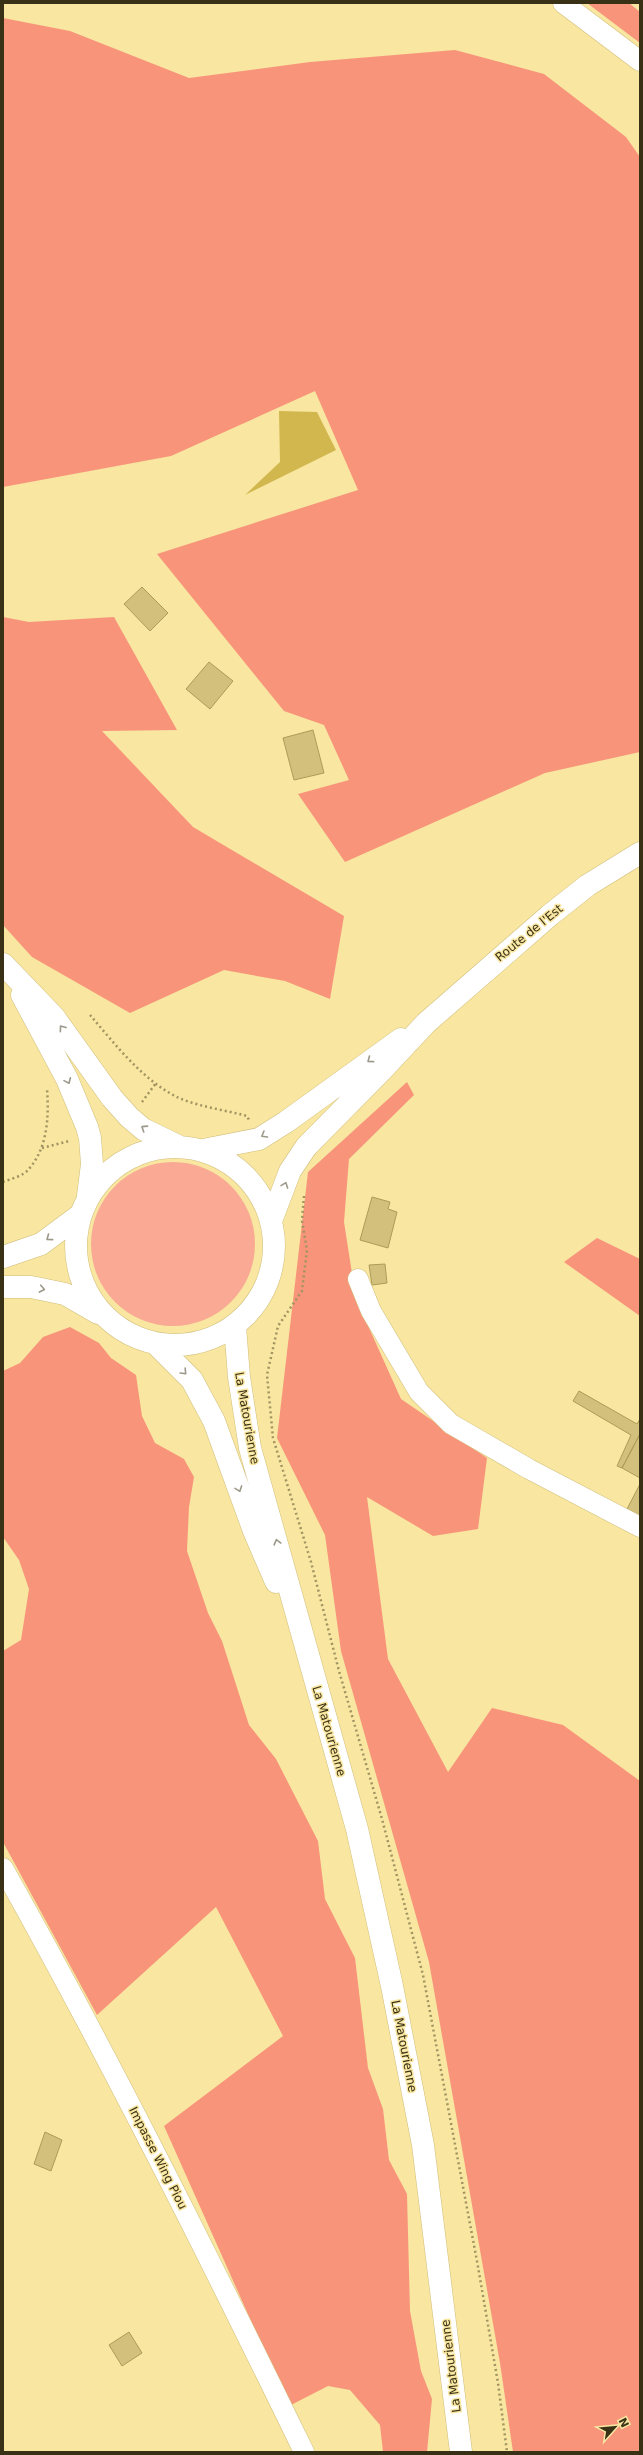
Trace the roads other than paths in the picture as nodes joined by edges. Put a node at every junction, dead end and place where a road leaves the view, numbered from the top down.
1 (563, 3) edge
2 (640, 61) edge
3 (640, 853) edge
4 (7, 968) edge
5 (426, 1023) junction
6 (178, 1146) junction
7 (203, 1150) junction
8 (84, 1206) junction
9 (271, 1221) junction
10 (3, 1257) edge
11 (358, 1279) dead end
12 (3, 1287) edge
13 (105, 1317) junction
14 (235, 1326) junction
15 (157, 1344) junction
16 (640, 1527) edge
17 (304, 1647) junction
18 (3, 1868) edge
19 (304, 2452) edge
20 (461, 2452) edge

1 - 2 street
3 - 5 main road, Route de l'Est
6 -> 4 main road
4 -> 8 main road
5 -> 7 main road, Route de l'Est
9 -> 5 main road, Route de l'Est
6 - 7 main road
6 - 8 main road
7 - 9 main road
8 -> 10 main road
8 - 13 main road
9 - 14 main road
11 - 16 street
12 -> 13 main road
13 - 15 main road
14 - 15 main road
17 -> 14 main road, La Matourienne
15 -> 17 main road, La Matourienne
17 - 20 main road, La Matourienne
18 - 19 street, Impasse Wing Piou

